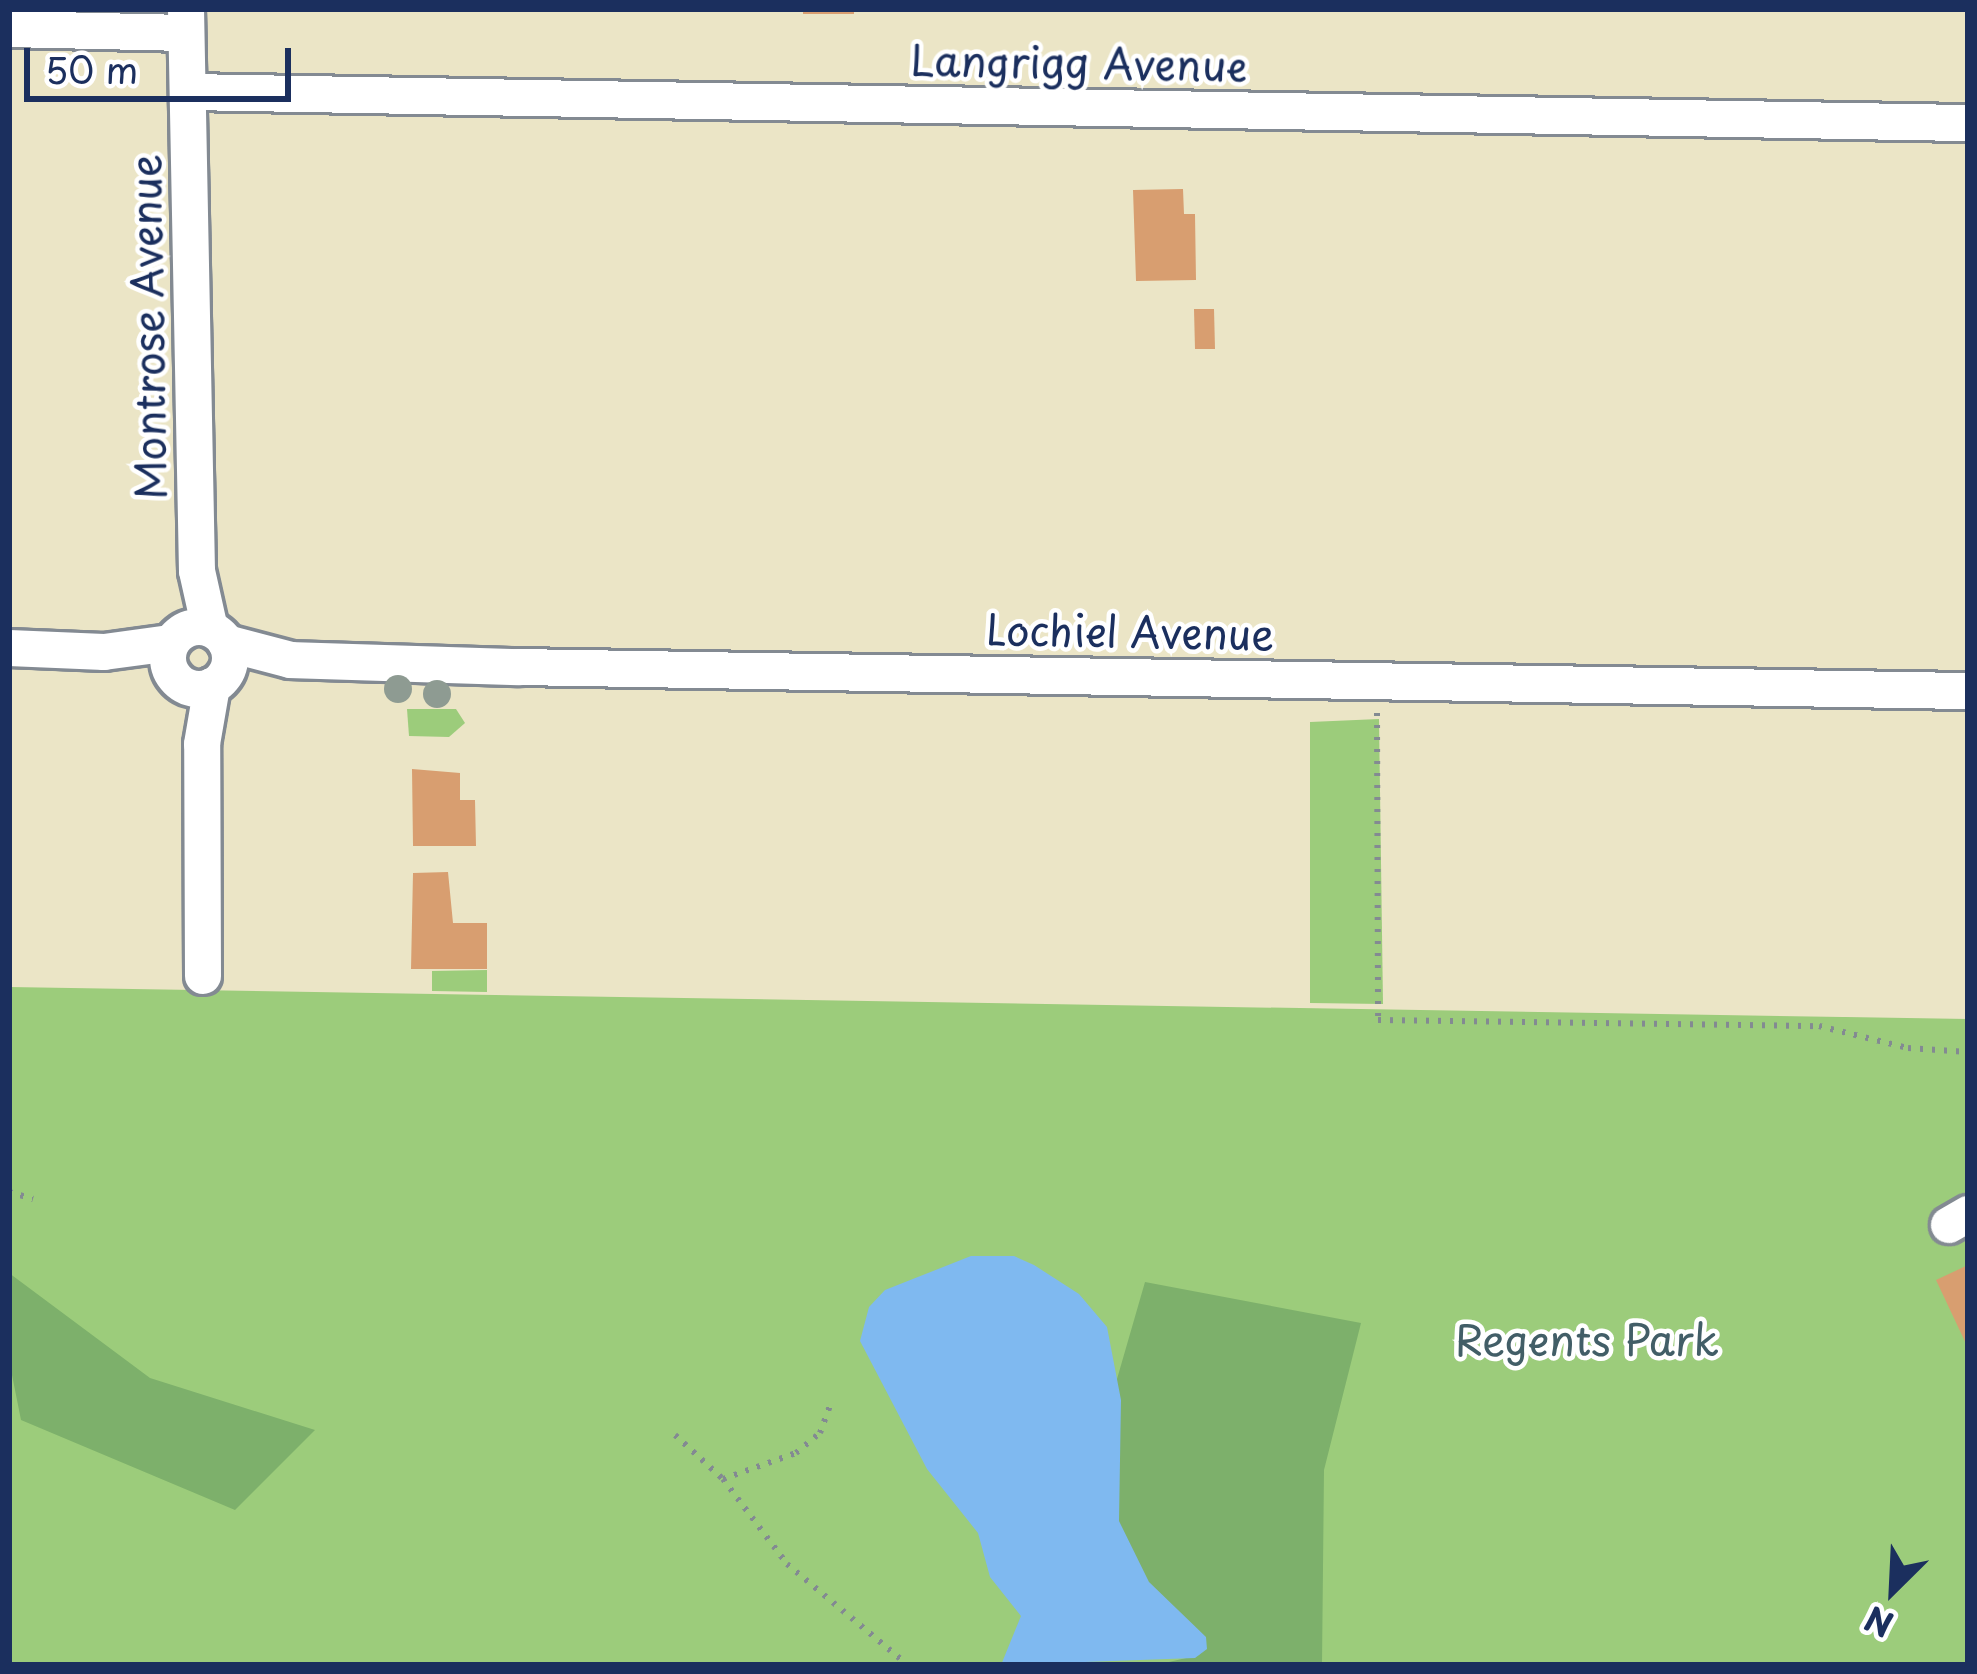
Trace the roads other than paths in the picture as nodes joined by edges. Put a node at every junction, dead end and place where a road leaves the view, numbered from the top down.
1 (186, 21) edge
2 (9, 29) edge
3 (188, 92) junction
4 (1968, 123) edge
5 (9, 648) edge
6 (198, 657) junction
7 (1968, 691) edge
8 (203, 976) dead end

1 - 2 street
1 - 3 street, Montrose Avenue
3 - 4 street, Langrigg Avenue
3 - 6 street, Montrose Avenue
5 - 6 street, Lochiel Avenue
6 - 7 street, Lochiel Avenue
6 - 8 street, Montrose Avenue

